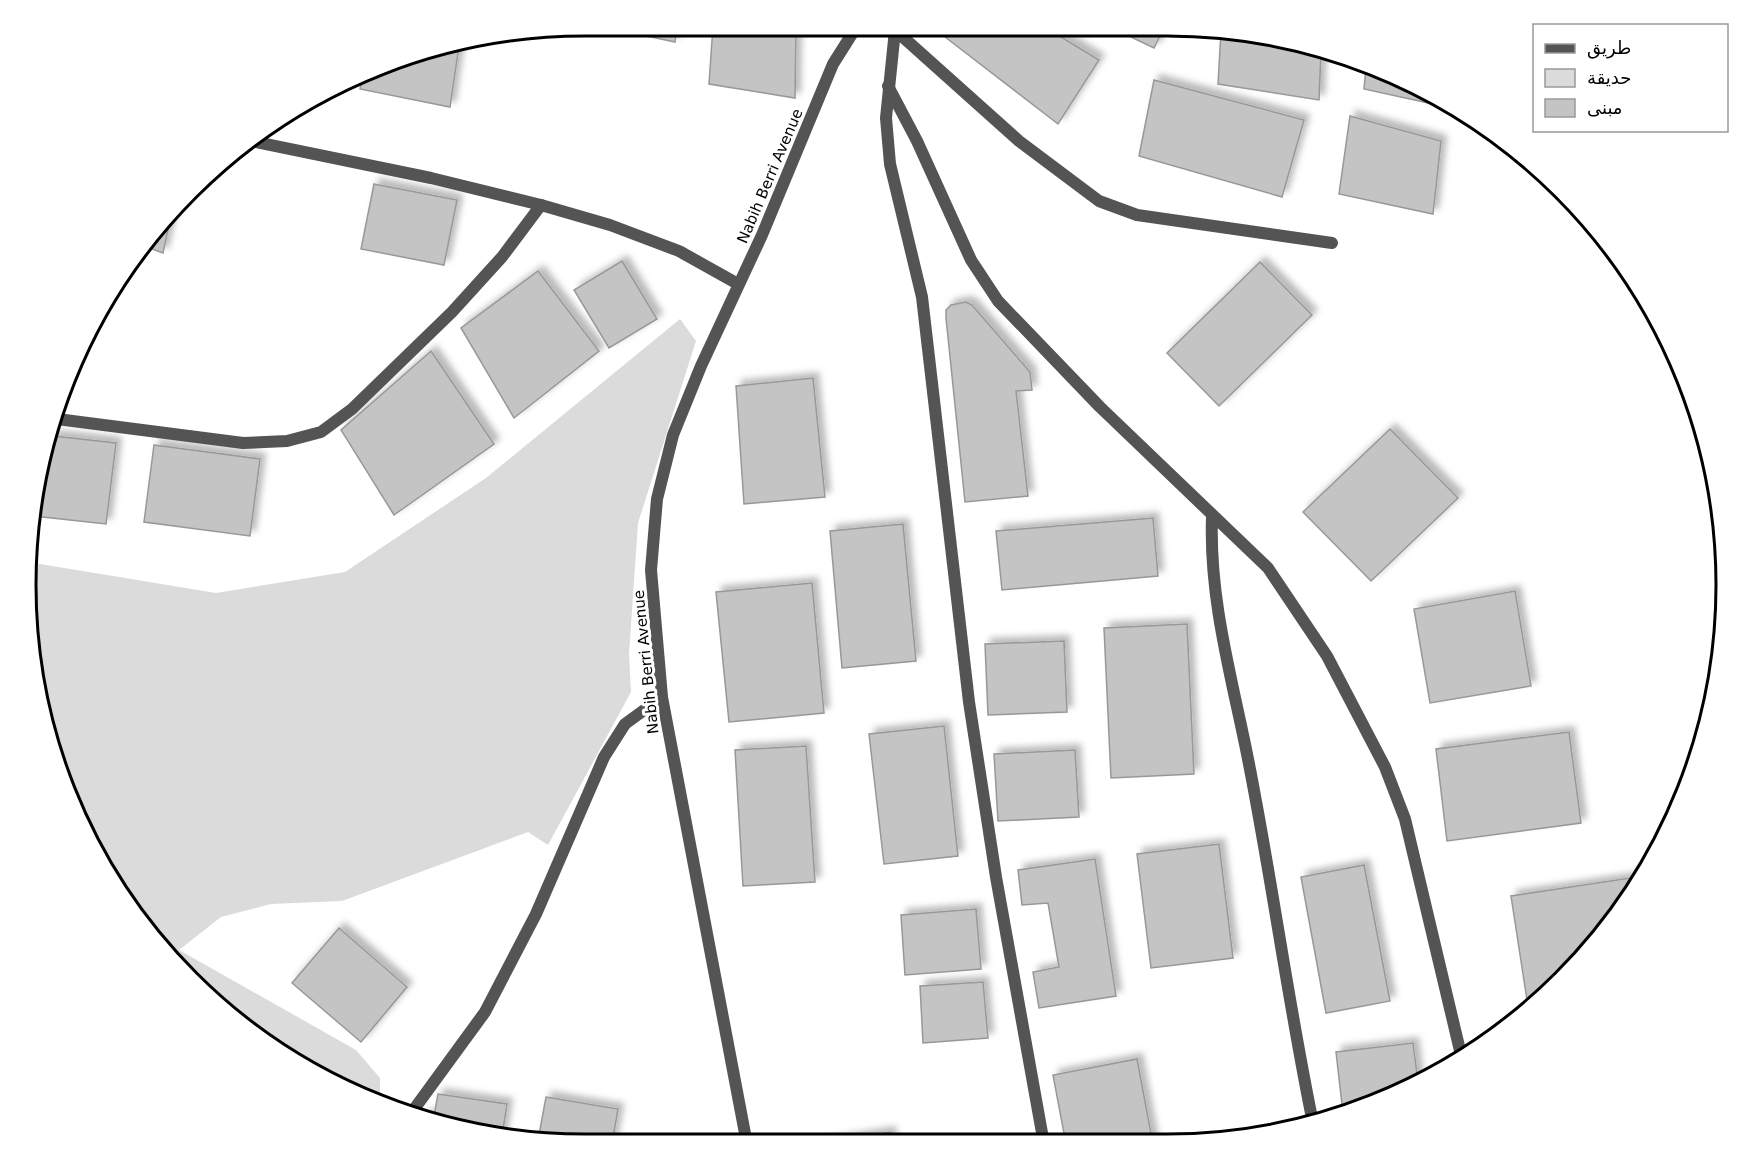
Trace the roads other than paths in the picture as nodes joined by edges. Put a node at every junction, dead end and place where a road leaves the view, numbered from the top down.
1 (851, 36) edge
2 (892, 36) edge
3 (902, 36) edge
4 (888, 86) junction
5 (260, 143) edge
6 (541, 205) junction
7 (1332, 243) dead end
8 (738, 284) junction
9 (62, 420) edge
10 (1212, 517) junction
11 (662, 697) junction
12 (1460, 1049) edge
13 (416, 1107) edge
14 (1311, 1115) edge
15 (745, 1134) edge
16 (1042, 1134) edge

1 - 8 street, Nabih Berri Avenue
2 - 4 street
3 - 7 street
4 - 10 street
4 - 16 street
5 - 6 street
6 - 8 street
6 - 9 street
8 - 11 street, Nabih Berri Avenue
10 - 12 street
10 - 14 street
11 - 13 street
11 - 15 street, Nabih Berri Avenue

